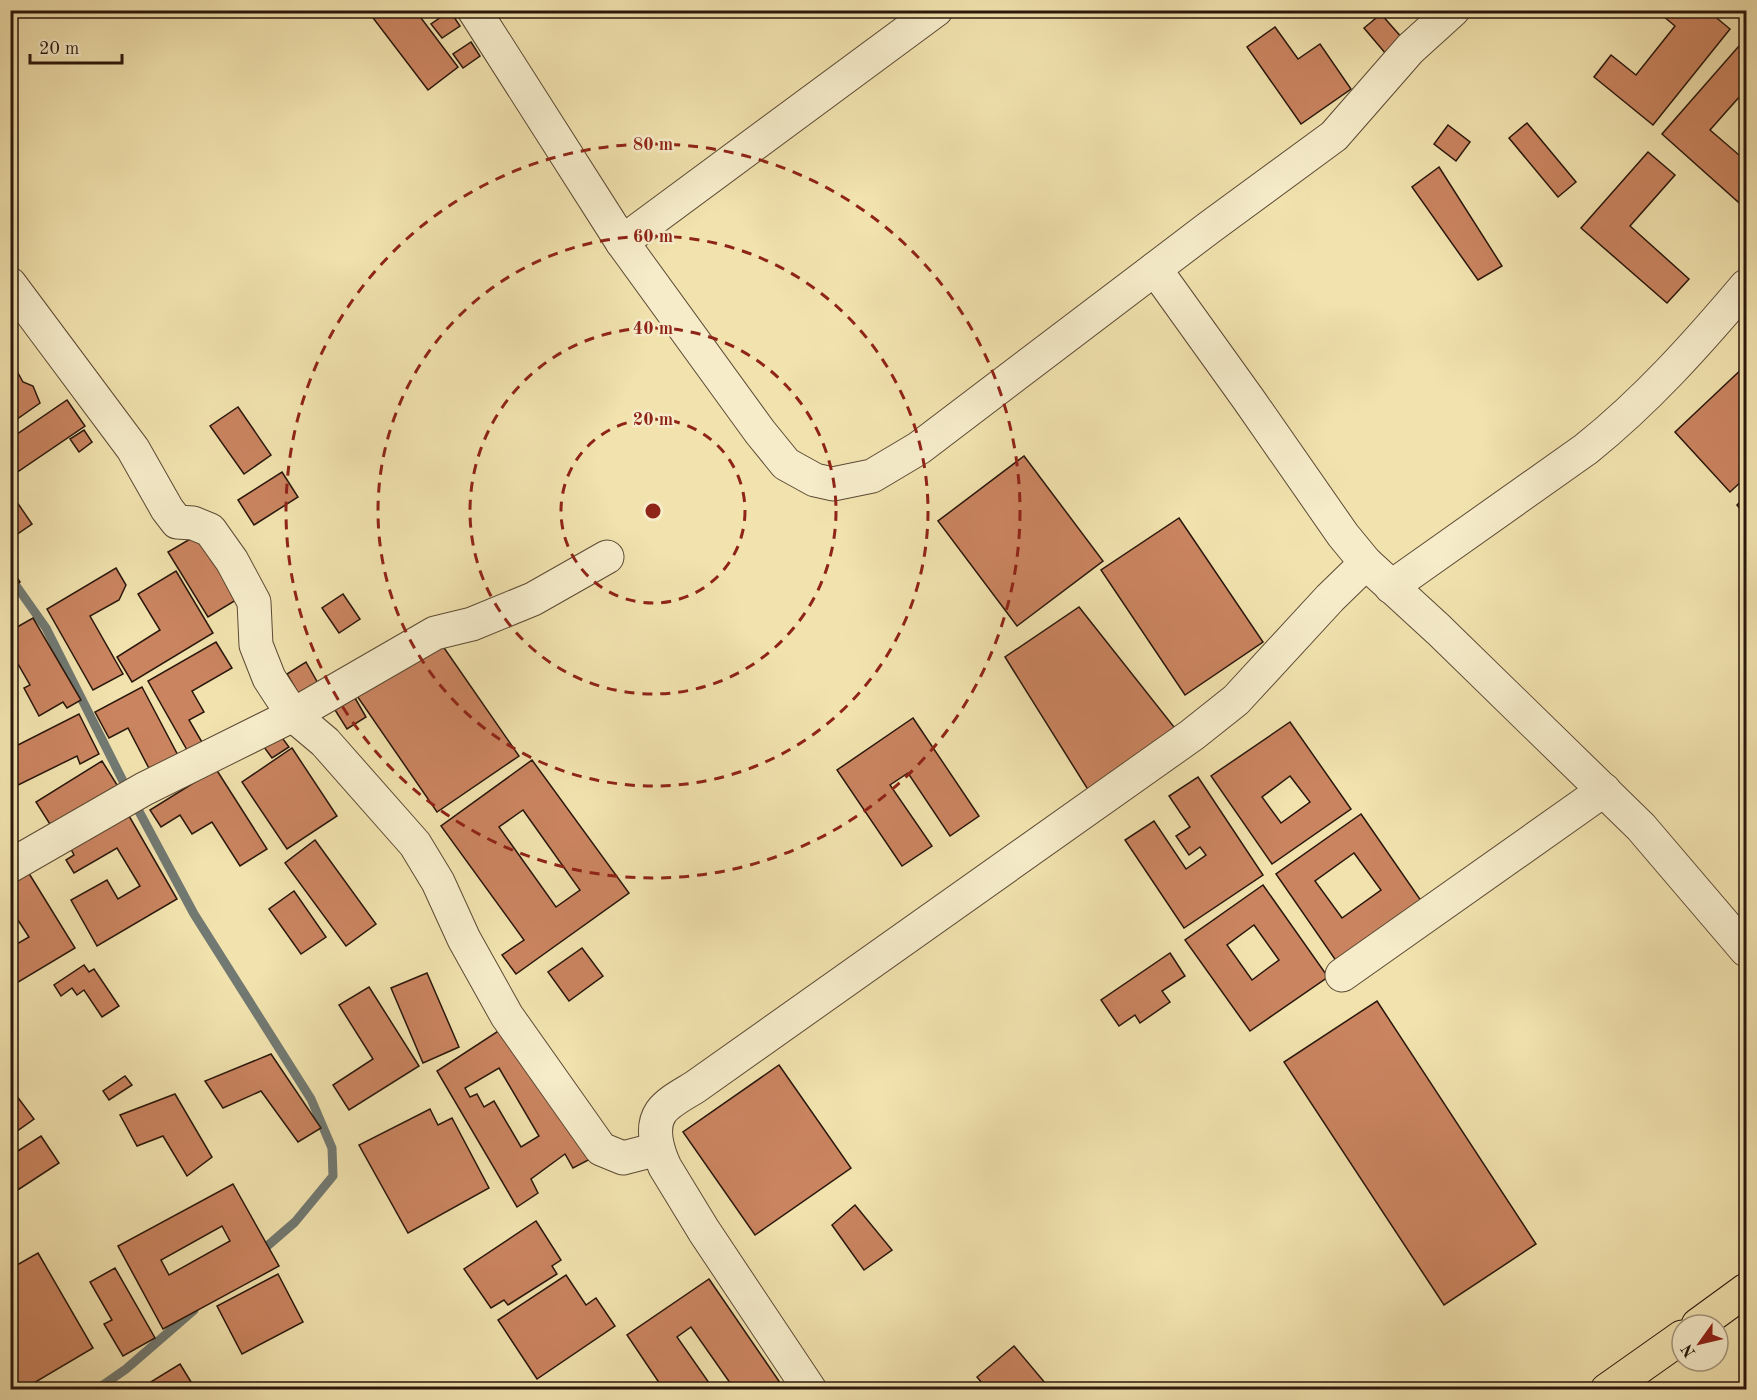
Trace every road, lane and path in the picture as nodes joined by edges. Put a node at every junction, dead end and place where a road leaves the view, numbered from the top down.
1 (474, 10) edge
2 (936, 10) edge
3 (1453, 10) edge
4 (622, 242) junction
5 (1155, 269) junction
6 (10, 284) edge
7 (1746, 286) edge
8 (607, 557) dead end
9 (1366, 562) junction
10 (1391, 587) junction
11 (293, 715) junction
12 (1604, 790) junction
13 (10, 866) edge
14 (1746, 950) edge
15 (1342, 975) dead end
16 (658, 1149) junction
17 (1746, 1290) edge
18 (1714, 1313) edge
19 (1670, 1345) edge
20 (810, 1389) edge
21 (1607, 1389) edge

1 - 4 street
2 - 4 street
3 - 5 street
4 - 5 street
5 - 9 street
6 - 11 street
7 - 10 street
8 - 11 street
9 - 10 street
9 - 16 street
10 - 12 street
11 - 13 street
11 - 16 street
12 - 14 street
12 - 15 street
16 - 20 street
17 - 18 main road
19 - 21 main road

